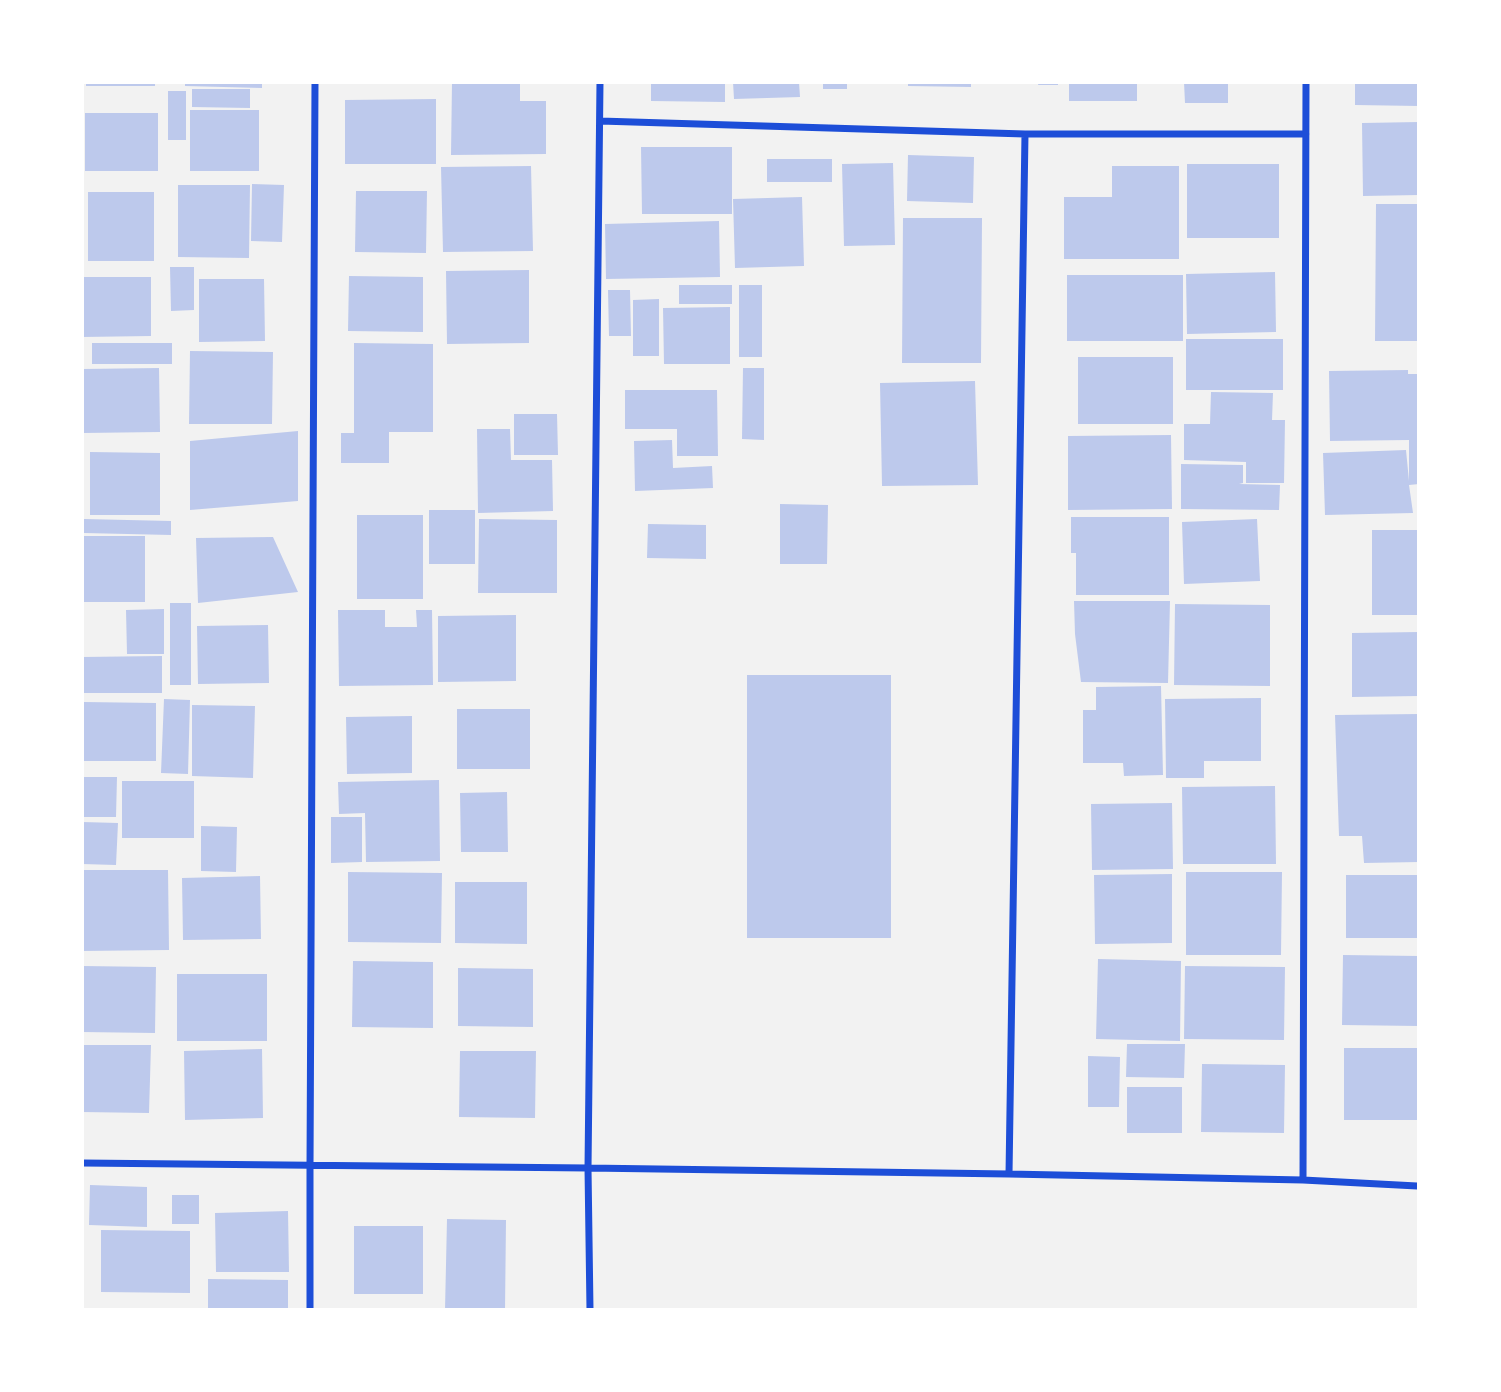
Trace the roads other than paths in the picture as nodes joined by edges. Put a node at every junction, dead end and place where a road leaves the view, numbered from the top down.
1 (315, 82) edge
2 (600, 82) edge
3 (1306, 82) edge
4 (600, 121) junction
5 (1025, 134) junction
6 (1306, 134) junction
7 (82, 1163) edge
8 (310, 1165) junction
9 (588, 1168) junction
10 (1009, 1174) junction
11 (1303, 1180) junction
12 (1417, 1186) edge
13 (310, 1310) edge
14 (590, 1310) edge

1 - 8 street
2 - 4 street
3 - 6 street
4 - 5 street
4 - 9 street
5 - 6 street
5 - 10 street
6 - 11 street
7 - 8 street
8 - 9 street
8 - 13 street
9 - 10 street
9 - 14 street
10 - 11 street
11 - 12 street

